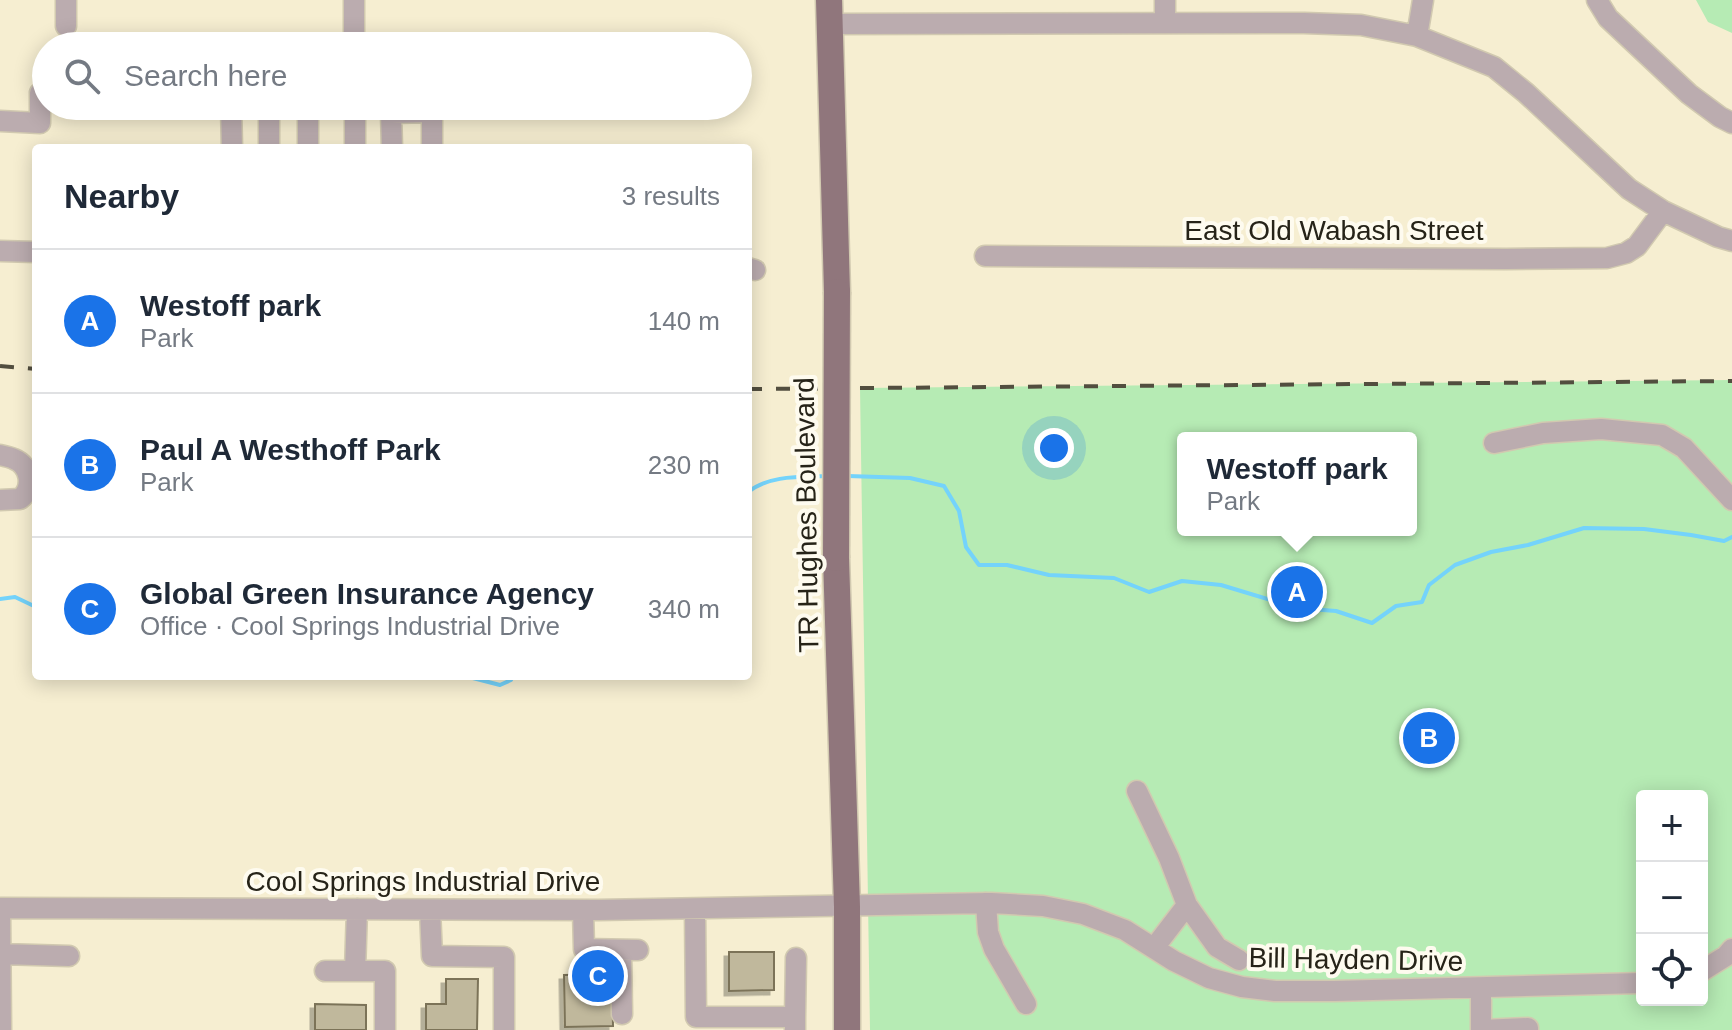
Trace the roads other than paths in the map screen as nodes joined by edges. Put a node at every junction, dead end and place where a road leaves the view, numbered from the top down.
1 (66, 0) edge
2 (354, 0) edge
3 (1165, 0) edge
4 (1423, 0) edge
5 (1597, 0) edge
6 (830, 12) edge
7 (1165, 23) junction
8 (66, 26) dead end
9 (354, 32) edge
10 (1417, 36) junction
11 (40, 120) edge
12 (231, 120) edge
13 (269, 120) edge
14 (308, 120) edge
15 (355, 120) edge
16 (391, 120) edge
17 (432, 120) edge
18 (0, 121) edge
19 (1732, 123) edge
20 (232, 144) edge
21 (269, 144) edge
22 (308, 144) edge
23 (355, 144) edge
24 (392, 144) edge
25 (432, 144) edge
26 (1663, 211) junction
27 (1732, 241) edge
28 (0, 251) edge
29 (32, 252) edge
30 (985, 256) dead end
31 (1494, 443) dead end
32 (0, 455) edge
33 (0, 500) edge
34 (1732, 500) edge
35 (1137, 791) dead end
36 (986, 903) junction
37 (1187, 905) junction
38 (847, 907) junction
39 (0, 908) edge
40 (357, 909) junction
41 (695, 909) junction
42 (430, 910) junction
43 (583, 910) junction
44 (1154, 948) junction
45 (1732, 949) edge
46 (1, 954) edge
47 (69, 956) dead end
48 (796, 958) dead end
49 (1239, 960) dead end
50 (1708, 967) edge
51 (325, 971) dead end
52 (355, 971) junction
53 (1636, 983) edge
54 (1481, 989) junction
55 (1026, 1004) dead end
56 (622, 1014) dead end
57 (795, 1023) edge
58 (1, 1030) edge
59 (385, 1030) edge
60 (504, 1030) edge
61 (847, 1030) edge
62 (1528, 1030) edge

1 - 8 street
2 - 9 street
3 - 7 street
4 - 10 street
5 - 19 street
6 - 7 street
6 - 38 main road, TR Hughes Boulevard, bridge
7 - 10 street
10 - 26 street
11 - 18 street
12 - 20 street
13 - 21 street
14 - 22 street
15 - 23 street
16 - 24 street
17 - 25 street
26 - 27 street
26 - 30 street, East Old Wabash Street
28 - 29 street
31 - 34 street
32 - 33 street
35 - 37 street
36 - 38 street, Bill Hayden Drive
36 - 44 street, Bill Hayden Drive
36 - 55 street
37 - 44 street
37 - 49 street
38 - 41 street, Cool Springs Industrial Drive
38 - 61 main road, TR Hughes Boulevard
39 - 40 street, Cool Springs Industrial Drive
39 - 46 street
40 - 42 street, Cool Springs Industrial Drive
40 - 52 street
41 - 43 street, Cool Springs Industrial Drive
41 - 57 street
42 - 43 street, Cool Springs Industrial Drive
42 - 60 street
43 - 56 street
44 - 54 street, Bill Hayden Drive
45 - 50 street
46 - 47 street
46 - 58 street
48 - 57 street
51 - 52 street
52 - 59 street
53 - 54 street, Bill Hayden Drive
54 - 62 street

